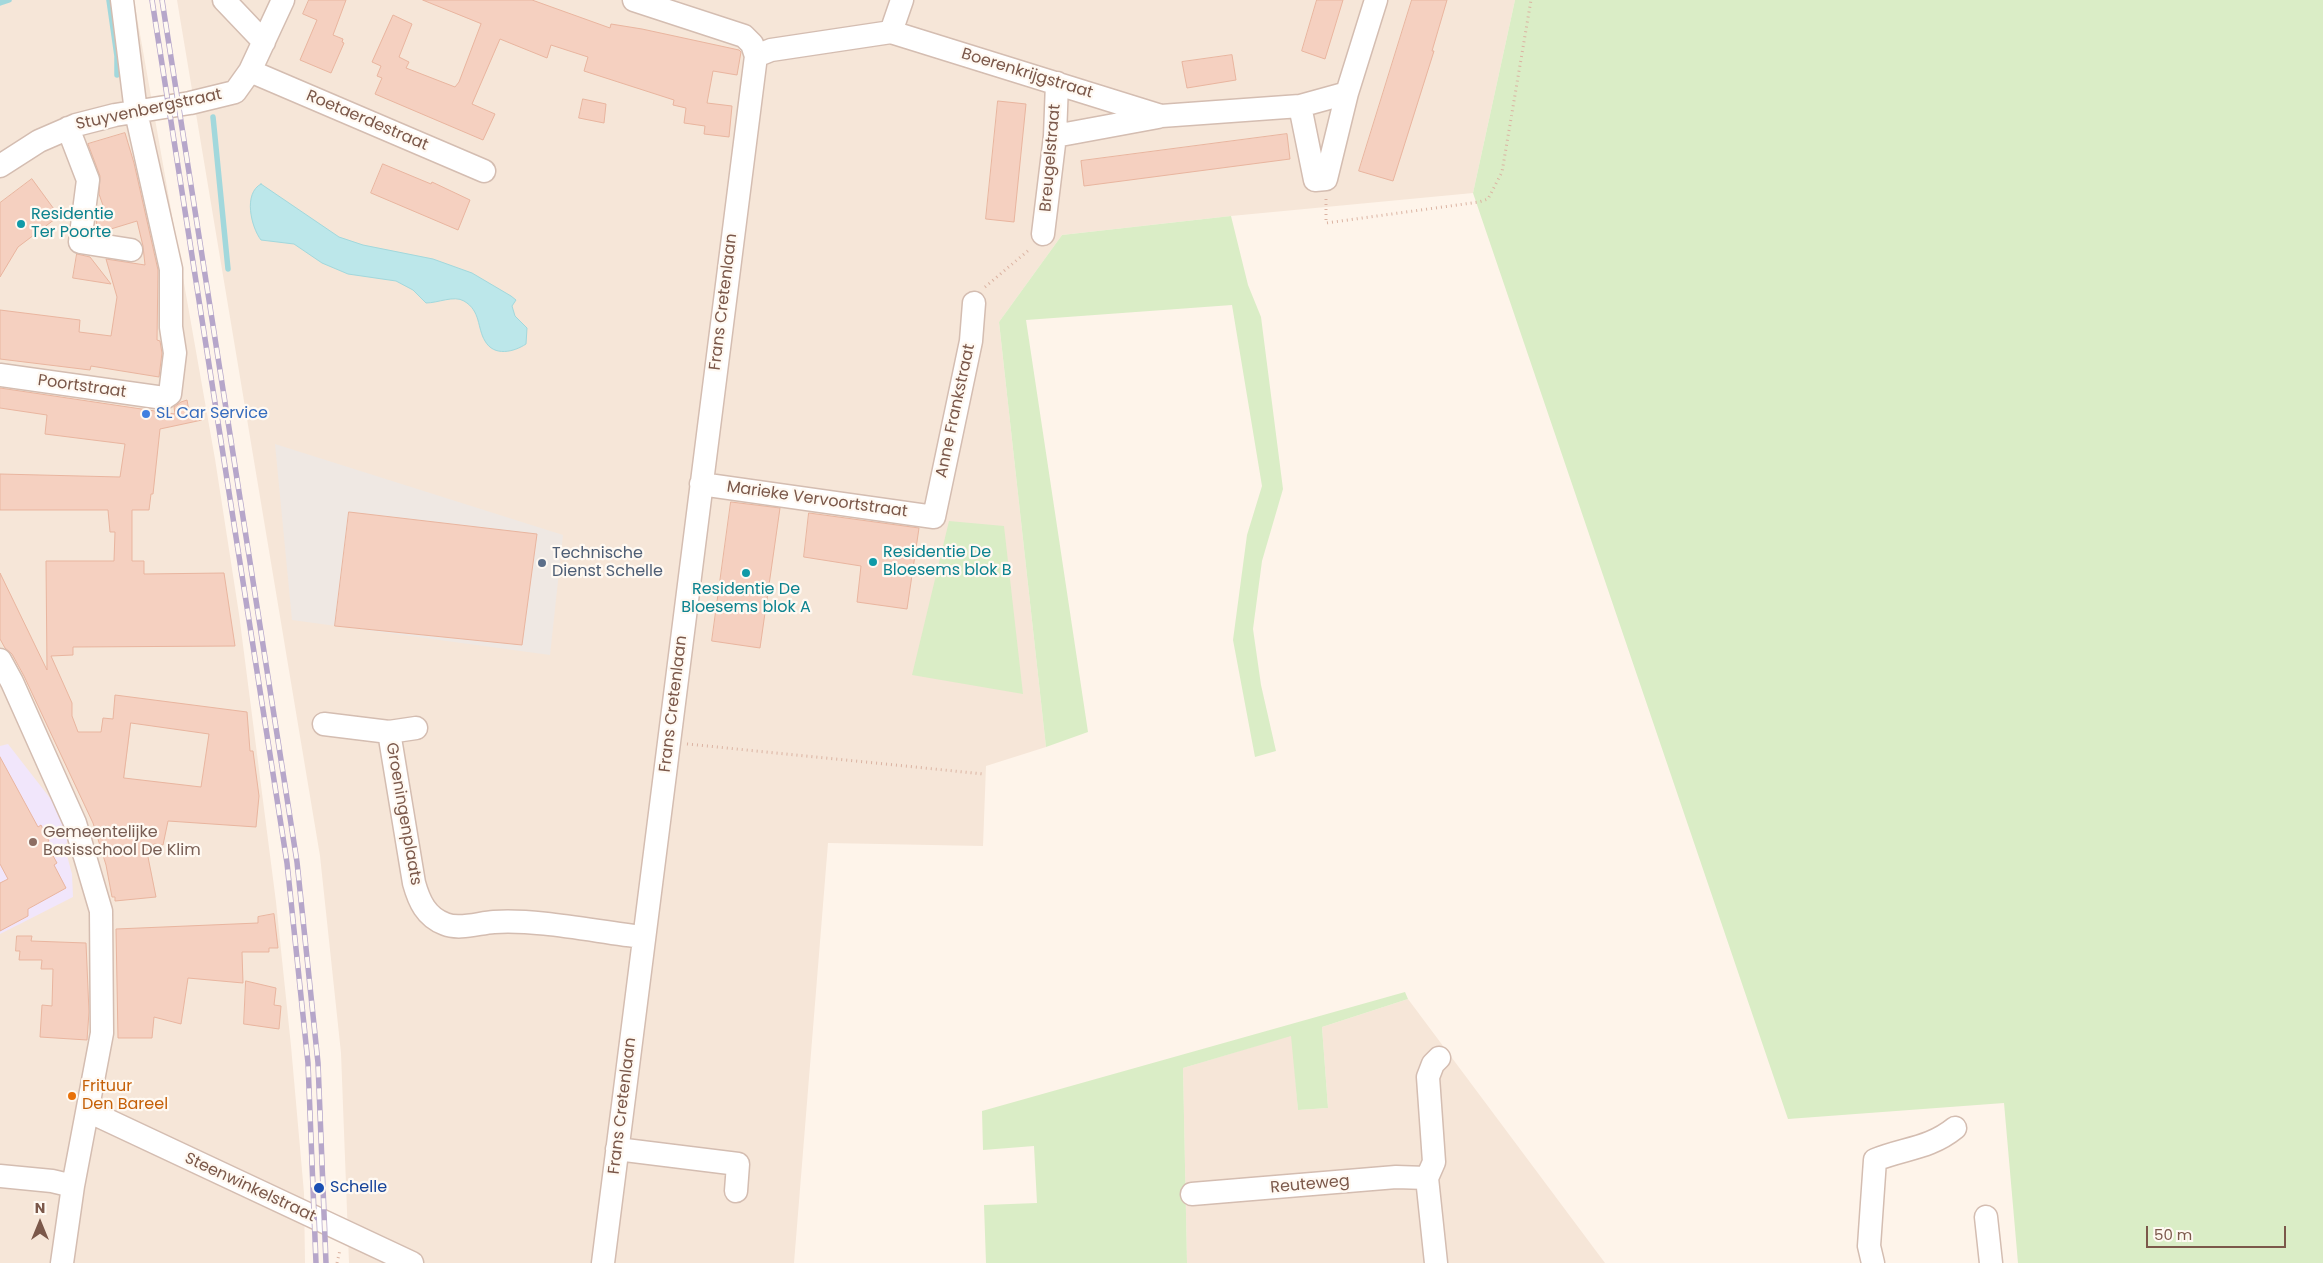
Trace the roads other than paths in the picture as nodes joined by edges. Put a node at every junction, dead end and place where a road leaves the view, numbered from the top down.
1 (122, 0) edge
2 (224, 0) edge
3 (283, 0) edge
4 (634, 0) edge
5 (902, 0) edge
6 (1376, 0) edge
7 (891, 32) junction
8 (264, 42) junction
9 (756, 56) junction
10 (250, 71) junction
11 (1057, 83) junction
12 (1347, 93) junction
13 (1300, 106) junction
14 (136, 112) junction
15 (1161, 116) junction
16 (68, 128) junction
17 (1055, 136) junction
18 (0, 166) edge
19 (484, 171) dead end
20 (1043, 234) road end
21 (130, 250) dead end
22 (974, 303) road end
23 (0, 375) edge
24 (701, 484) junction
25 (934, 517) joint
26 (0, 660) edge
27 (324, 724) dead end
28 (416, 728) dead end
29 (389, 732) junction
30 (643, 938) junction
31 (1439, 1058) dead end
32 (88, 1111) junction
33 (1955, 1128) dead end
34 (617, 1149) junction
35 (0, 1176) edge
36 (1427, 1178) junction
37 (73, 1186) junction
38 (736, 1191) dead end
39 (1192, 1194) dead end
40 (1986, 1217) dead end
41 (62, 1263) edge
42 (412, 1263) edge
43 (603, 1263) edge
44 (1436, 1263) edge
45 (1873, 1263) edge
46 (1992, 1263) edge

1 - 14 street
2 - 8 street
3 - 8 street, Stuyvenbergstraat
4 - 9 street
5 - 7 street
6 - 12 street
7 - 9 street, Boerenkrijgstraat
7 - 11 street, Boerenkrijgstraat
8 - 10 street, Stuyvenbergstraat
9 - 24 street, Frans Cretenlaan
10 - 14 street, Stuyvenbergstraat
10 - 19 street, Roetaerdestraat
11 - 15 street, Boerenkrijgstraat
11 - 17 street, Breugelstraat
12 - 13 street, Boerenkrijgstraat
12 - 13 street
13 - 15 street, Boerenkrijgstraat
14 - 16 street, Stuyvenbergstraat
14 - 23 street, Poortstraat
15 - 17 street
16 - 18 street, Stuyvenbergstraat
16 - 21 street
17 - 20 street, Breugelstraat
22 - 25 street, Anne Frankstraat
24 - 25 street, Marieke Vervoortstraat
24 - 30 street, Frans Cretenlaan
26 - 32 street
27 - 29 street, Groeningenplaats
28 - 29 street, Groeningenplaats
29 - 30 street, Groeningenplaats
30 - 34 street, Frans Cretenlaan
31 - 36 street
32 - 37 street
32 - 42 street, Steenwinkelstraat
33 - 45 street
34 - 38 street
34 - 43 street, Frans Cretenlaan
35 - 37 street
36 - 39 street, Reuteweg
36 - 44 street
37 - 41 street
40 - 46 street

